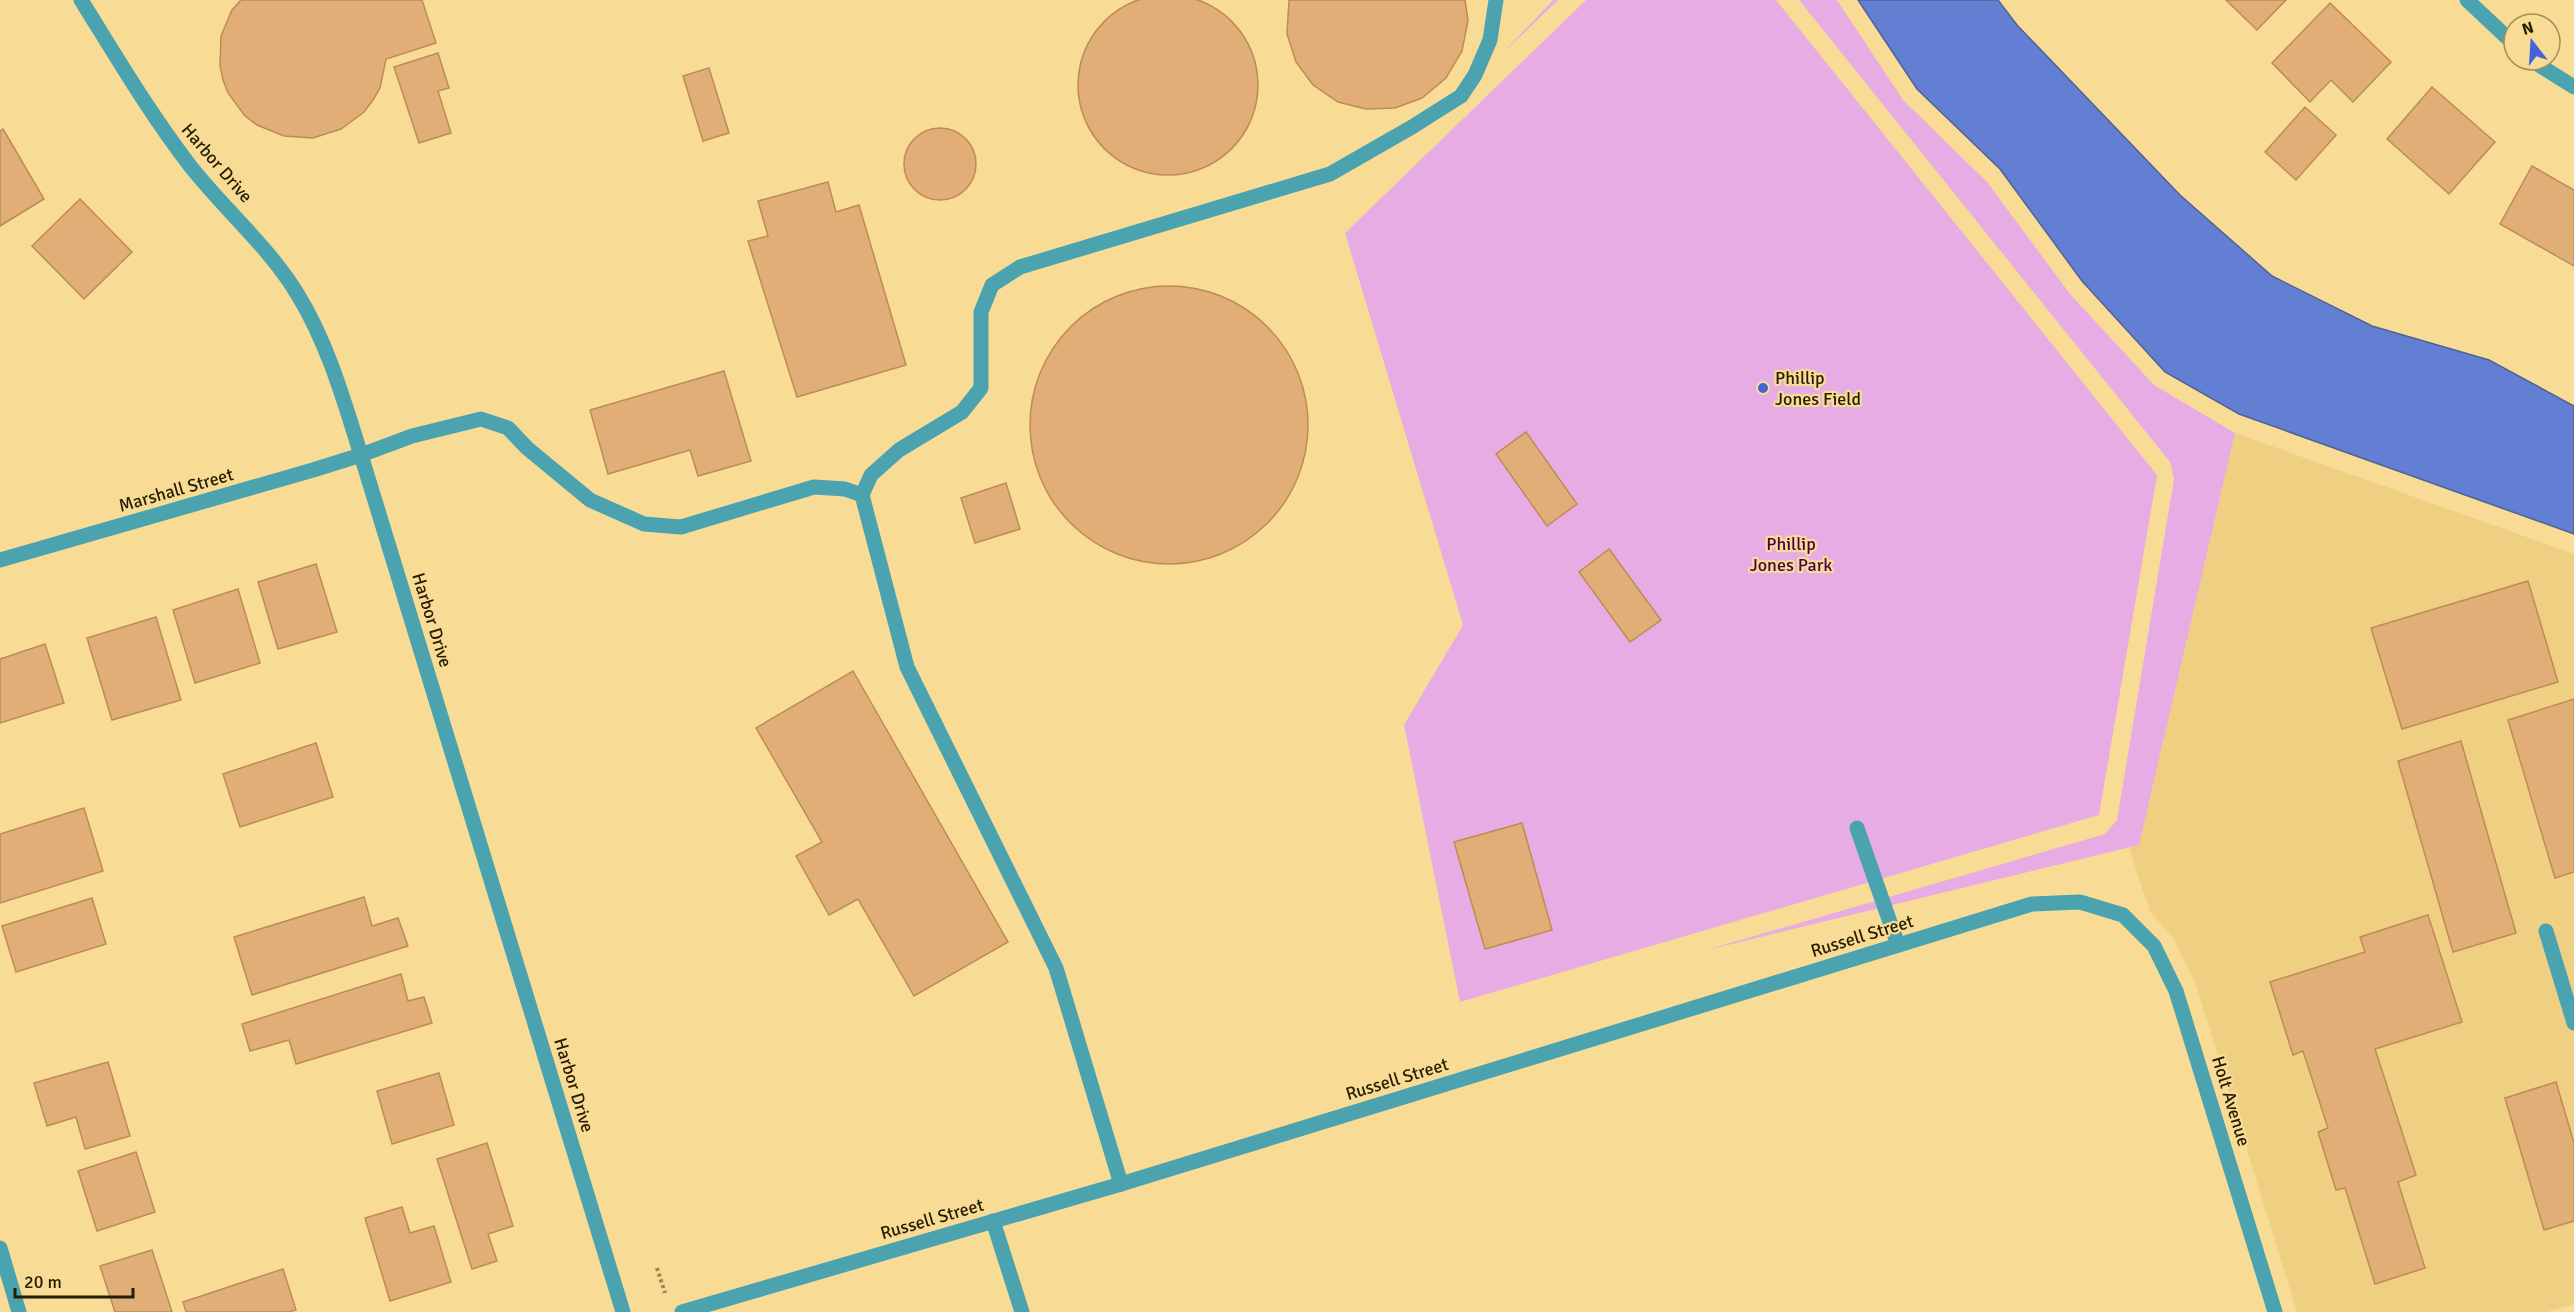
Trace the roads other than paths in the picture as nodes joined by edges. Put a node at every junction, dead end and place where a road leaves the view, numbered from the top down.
1 (81, 0) edge
2 (1496, 0) edge
3 (2467, 0) edge
4 (2502, 33) edge
5 (2550, 72) edge
6 (2574, 87) edge
7 (362, 455) junction
8 (862, 495) junction
9 (0, 560) edge
10 (1857, 828) dead end
11 (2123, 915) joint
12 (2546, 931) dead end
13 (1898, 945) junction
14 (2574, 1023) edge
15 (1121, 1184) junction
16 (993, 1221) junction
17 (0, 1248) edge
18 (19, 1312) edge
19 (623, 1312) edge
20 (682, 1312) edge
21 (1022, 1312) edge
22 (2275, 1312) edge

1 - 7 street, Harbor Drive
2 - 8 street
3 - 4 street
5 - 6 street
7 - 8 street, Marshall Street
7 - 9 street, Marshall Street
7 - 19 street, Harbor Drive
8 - 15 street
10 - 13 street
11 - 13 street, Russell Street
11 - 22 street, Holt Avenue
12 - 14 street
13 - 15 street, Russell Street
15 - 16 street, Russell Street
16 - 20 street, Russell Street
16 - 21 street
17 - 18 street

